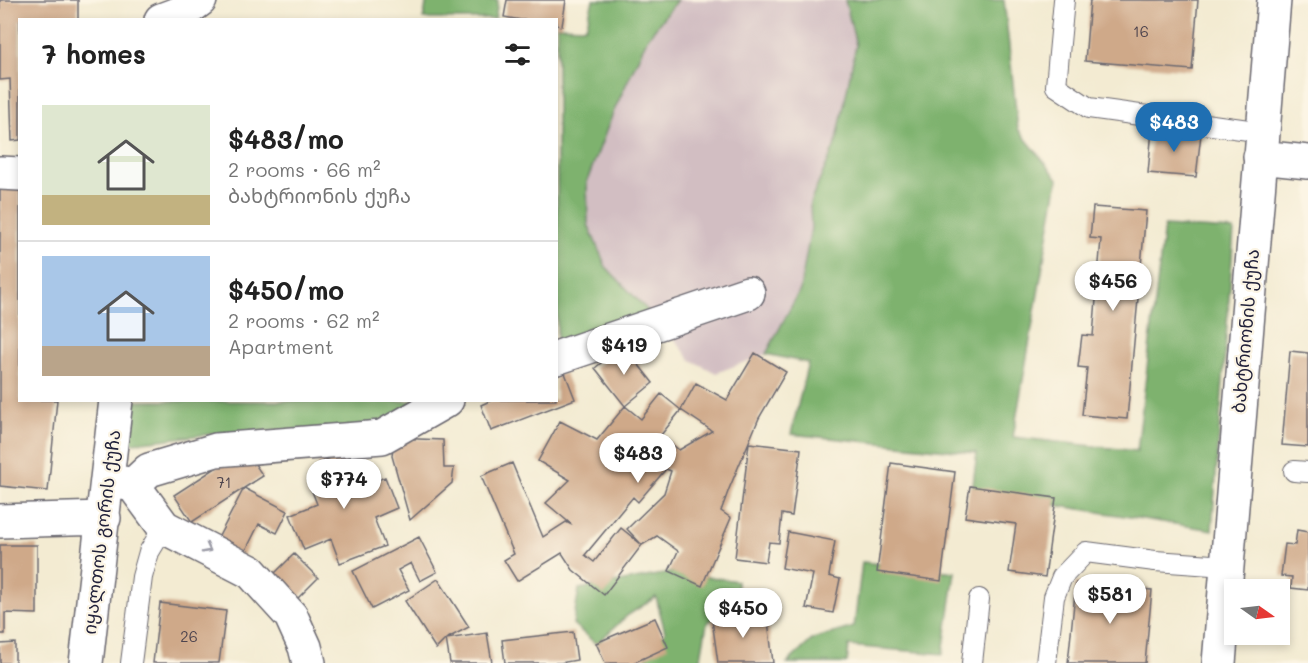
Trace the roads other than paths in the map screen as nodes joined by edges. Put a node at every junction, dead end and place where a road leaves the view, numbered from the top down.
1 (144, 0) edge
2 (200, 0) edge
3 (1064, 0) edge
4 (1274, 0) edge
5 (146, 18) edge
6 (166, 18) edge
7 (1261, 145) junction
8 (1308, 162) edge
9 (0, 173) edge
10 (18, 174) edge
11 (748, 293) dead end
12 (558, 357) edge
13 (116, 402) edge
14 (443, 402) edge
15 (120, 482) junction
16 (104, 518) junction
17 (0, 521) edge
18 (164, 527) junction
19 (1226, 566) junction
20 (979, 599) dead end
21 (86, 663) edge
22 (131, 663) edge
23 (309, 663) edge
24 (972, 663) edge
25 (1046, 663) edge
26 (1219, 663) edge

1 - 5 street
2 - 6 street
3 - 7 lane
4 - 7 street, ბახტრიონის ქუჩა
7 - 8 street
7 - 19 street, ბახტრიონის ქუჩა
9 - 10 street
11 - 12 street
13 - 15 street, იყალთოს გორის ქუჩა
14 - 15 street
15 - 16 street, იყალთოს გორის ქუჩა
15 - 18 street
16 - 17 street
16 - 21 street, იყალთოს გორის ქუჩა
18 - 22 lane
18 -> 23 street
19 - 25 lane
19 - 26 street, ბახტრიონის ქუჩა
20 - 24 lane

